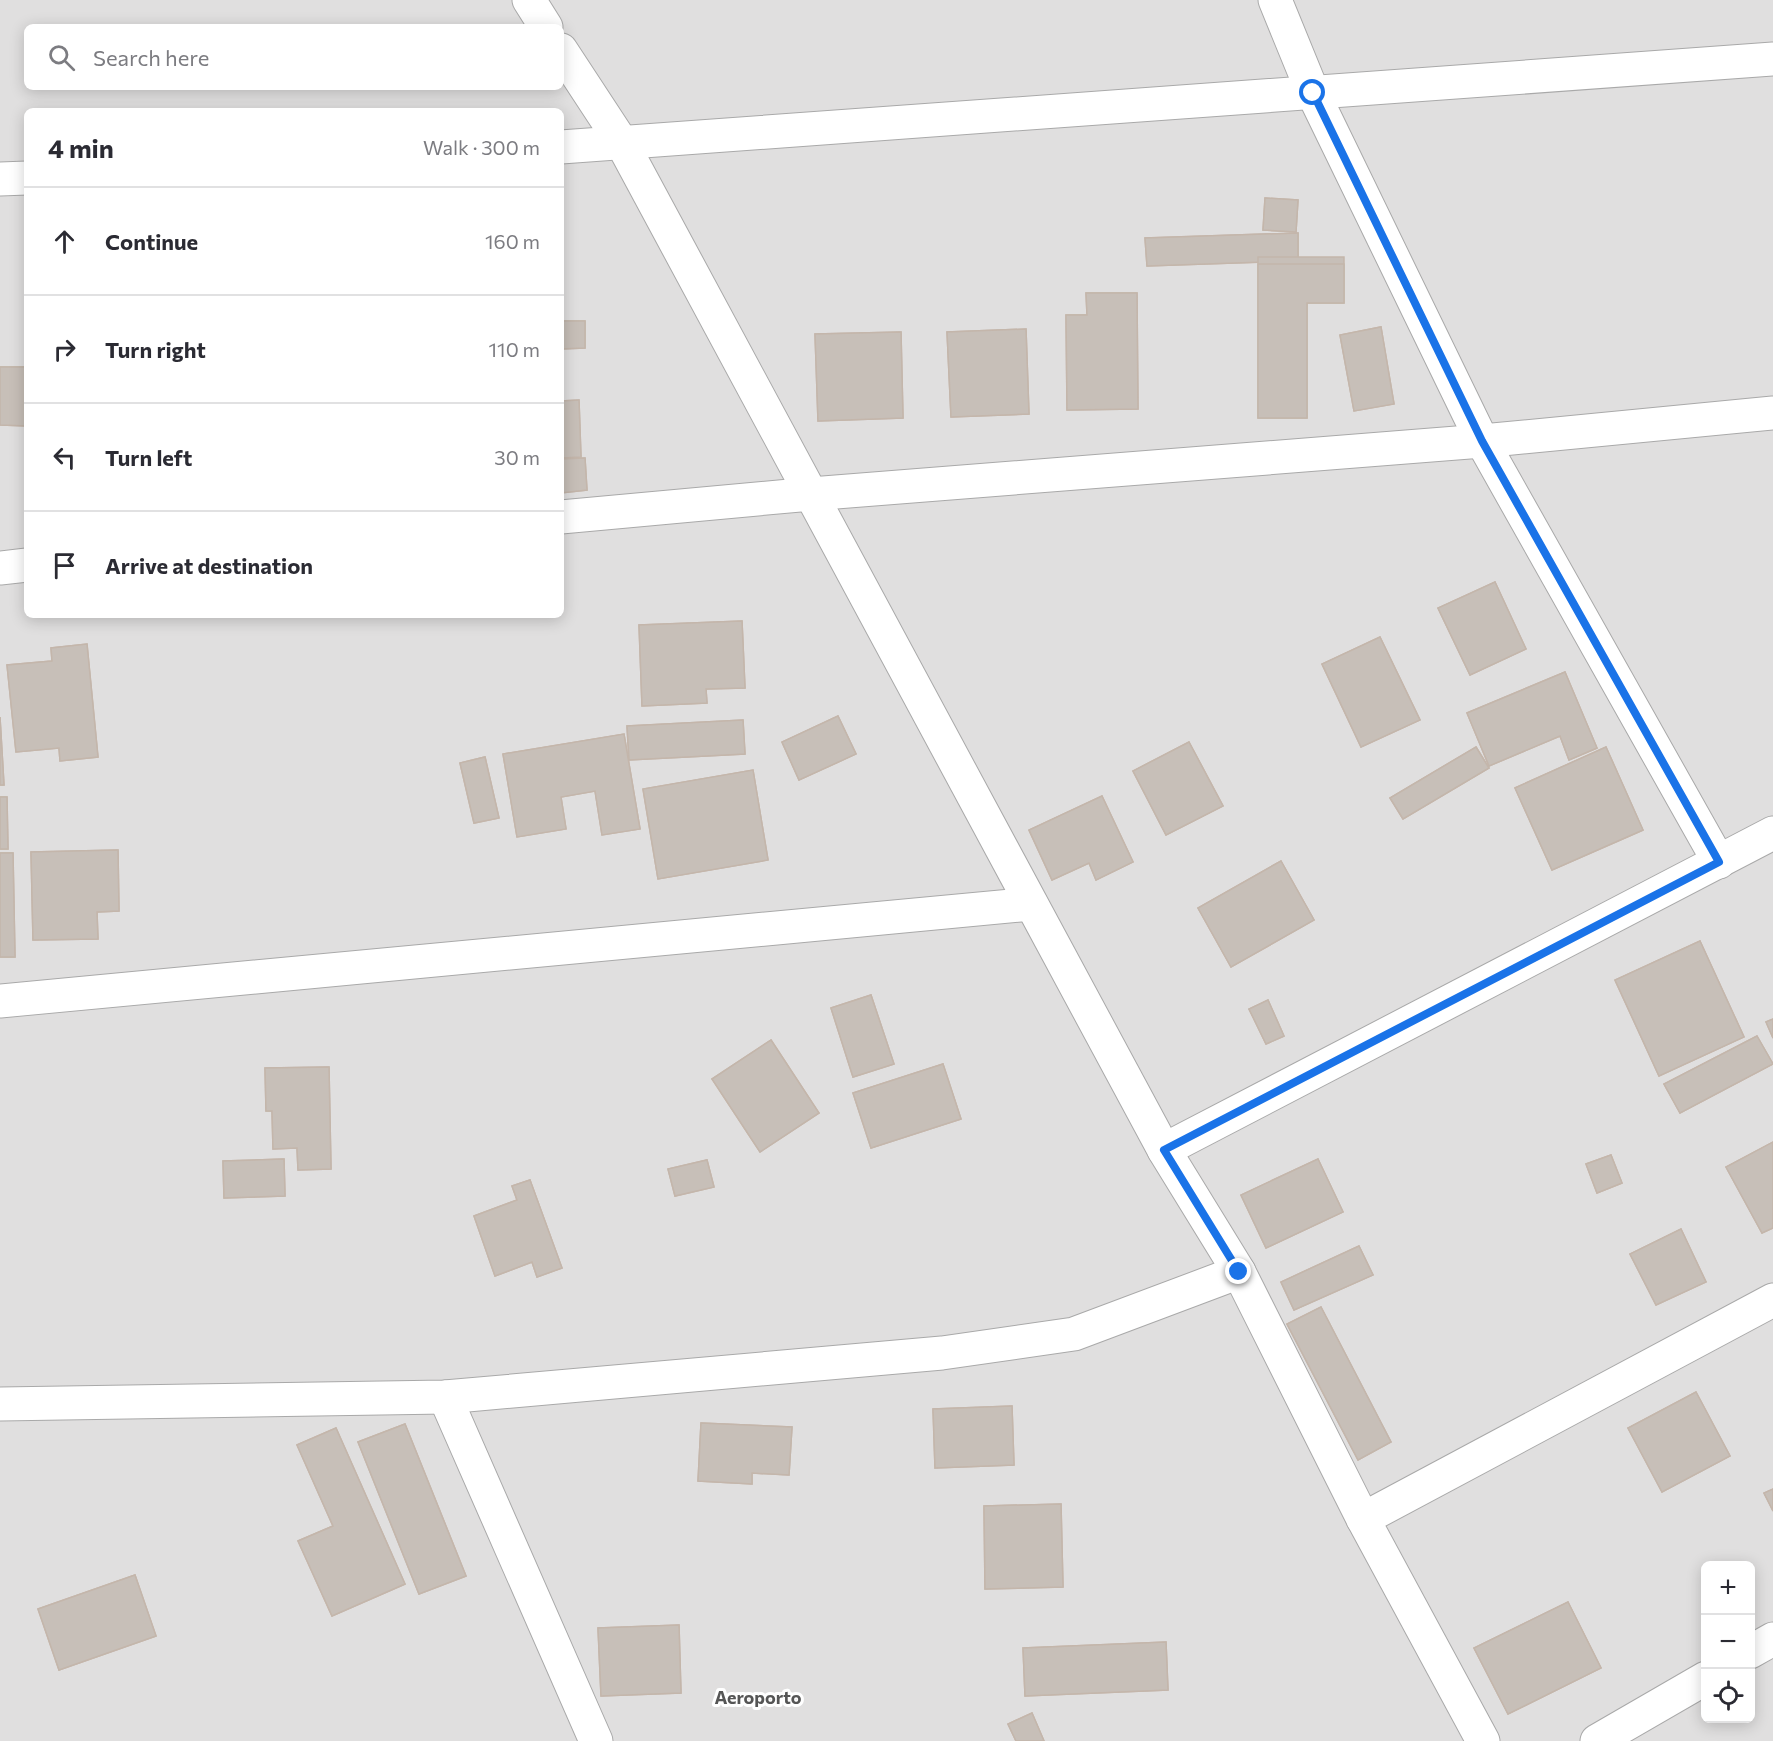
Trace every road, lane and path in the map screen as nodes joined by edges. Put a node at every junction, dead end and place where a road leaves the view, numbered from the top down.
1 (529, 0) edge
2 (1275, 0) edge
3 (544, 24) edge
4 (564, 55) edge
5 (1773, 59) edge
6 (1313, 93) junction
7 (622, 143) junction
8 (564, 147) edge
9 (24, 178) edge
10 (0, 179) edge
11 (1773, 413) edge
12 (1482, 441) junction
13 (811, 494) junction
14 (564, 517) edge
15 (24, 565) edge
16 (0, 568) edge
17 (1773, 833) edge
18 (1719, 862) junction
19 (1031, 904) junction
20 (0, 1000) edge
21 (1164, 1150) junction
22 (1239, 1272) junction
23 (1773, 1300) edge
24 (445, 1397) junction
25 (0, 1404) edge
26 (1363, 1518) junction
27 (1773, 1639) edge
28 (1755, 1649) edge
29 (1701, 1681) edge
30 (596, 1741) edge
31 (1483, 1741) edge
32 (1597, 1741) edge

1 - 3 street
2 - 6 street
4 - 7 street
5 - 6 street
6 - 7 street
6 - 12 street
7 - 8 street
7 - 13 street
9 - 10 street
11 - 12 street
12 - 13 street
12 - 18 street
13 - 14 street
13 - 19 street
15 - 16 street
17 - 18 street
18 - 21 street
19 - 20 street
19 - 21 street
21 - 22 street
22 - 24 street
22 - 26 street
23 - 26 street
24 - 25 street
24 - 30 street
26 - 31 street
27 - 28 street
29 - 32 street

